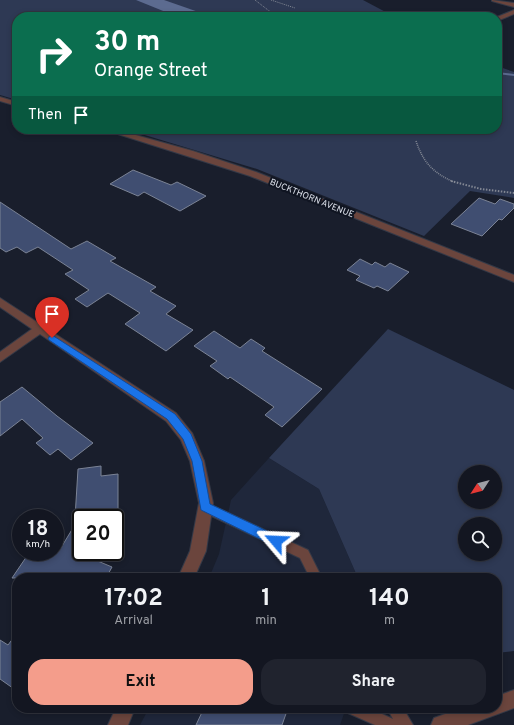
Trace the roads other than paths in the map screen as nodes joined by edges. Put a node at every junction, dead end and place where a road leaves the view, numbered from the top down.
1 (494, 0) edge
2 (514, 5) edge
3 (514, 12) edge
4 (502, 17) edge
5 (0, 99) edge
6 (12, 103) edge
7 (124, 134) edge
8 (514, 279) edge
9 (0, 302) edge
10 (39, 329) junction
11 (0, 358) edge
12 (205, 507) junction
13 (188, 573) edge
14 (314, 573) edge
15 (514, 699) edge
16 (502, 703) edge
17 (124, 713) edge
18 (364, 713) edge
19 (398, 713) edge
20 (475, 713) edge
21 (118, 725) edge
22 (391, 725) edge
23 (406, 725) edge
24 (441, 725) edge

1 - 2 street
3 - 4 street
5 - 6 street
7 - 8 street, BUCKTHORN AVENUE
9 - 10 street
10 - 11 street
10 - 12 street
12 - 13 street
12 - 14 lane
15 - 16 street
17 - 21 street
18 - 22 lane
19 - 23 lane
20 - 24 street

